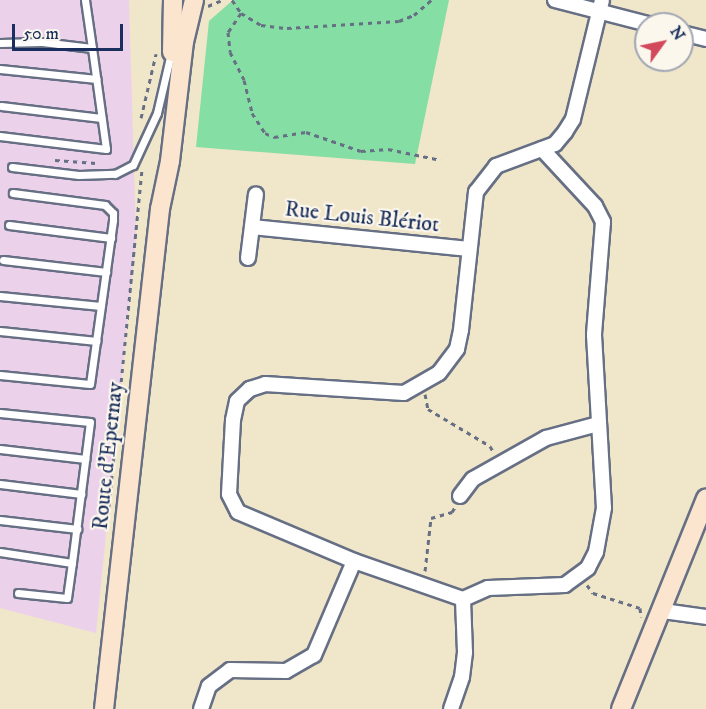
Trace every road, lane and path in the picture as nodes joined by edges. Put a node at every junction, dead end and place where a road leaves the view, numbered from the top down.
1 (86, 0) edge
2 (173, 0) edge
3 (194, 0) edge
4 (232, 0) edge
5 (431, 0) edge
6 (555, 0) edge
7 (601, 5) edge
8 (241, 14) junction
9 (634, 18) edge
10 (0, 43) edge
11 (165, 44) junction
12 (92, 48) junction
13 (0, 69) edge
14 (96, 79) junction
15 (1, 106) edge
16 (101, 118) junction
17 (140, 121) dead end
18 (0, 136) edge
19 (542, 149) junction
20 (441, 160) dead end
21 (134, 161) junction
22 (100, 163) dead end
23 (12, 167) dead end
24 (25, 168) junction
25 (13, 193) dead end
26 (256, 194) dead end
27 (160, 209) junction
28 (9, 225) dead end
29 (252, 227) junction
30 (111, 238) junction
31 (469, 249) junction
32 (248, 258) dead end
33 (3, 260) dead end
34 (106, 272) junction
35 (0, 296) edge
36 (101, 306) junction
37 (0, 331) edge
38 (96, 341) junction
39 (0, 375) edge
40 (423, 384) junction
41 (0, 413) edge
42 (598, 424) junction
43 (0, 449) edge
44 (85, 459) junction
45 (500, 463) junction
46 (0, 484) edge
47 (81, 494) junction
48 (460, 496) joint
49 (706, 499) edge
50 (107, 518) dead end
51 (0, 520) edge
52 (77, 529) junction
53 (0, 552) edge
54 (354, 561) junction
55 (72, 563) junction
56 (580, 577) junction
57 (422, 587) junction
58 (18, 593) dead end
59 (463, 599) junction
60 (640, 608) dead end
61 (663, 611) junction
62 (706, 617) edge
63 (104, 709) edge
64 (201, 709) edge
65 (451, 709) edge
66 (621, 709) edge

1 - 12 lane
2 - 11 main road, Route d'Epernay
3 - 27 main road, Route d'Epernay
4 - 8 path
5 - 8 path
6 - 7 street
7 - 9 street
7 - 19 street
8 - 20 path
10 - 12 lane
11 - 17 path
11 - 21 lane
11 - 27 main road, Route d'Epernay
12 - 14 lane
13 - 14 lane
14 - 16 lane
15 - 16 lane
16 - 18 lane
19 - 31 street
19 - 42 street
21 - 24 lane
21 - 50 path
22 - 24 path
23 - 24 lane
25 - 30 lane
26 - 29 street, Rue Louis Blériot
27 - 63 main road, Route d'Epernay
28 - 30 lane
29 - 31 street, Rue Louis Blériot
29 - 32 street, Rue Louis Blériot
30 - 34 lane
31 - 40 street
33 - 34 lane
34 - 36 lane
35 - 36 lane
36 - 38 lane
37 - 38 lane
38 - 39 lane
40 - 45 path
40 - 54 street
41 - 44 lane
42 - 45 street
42 - 56 street
43 - 44 lane
44 - 47 lane
45 - 48 street
46 - 47 lane
47 - 52 lane
48 - 57 path
49 - 61 main road
51 - 52 lane
52 - 55 lane
53 - 55 lane
54 - 57 street
54 - 64 street
55 - 58 lane
56 - 59 street
56 - 60 path
57 - 59 street
59 - 65 street
61 - 62 street
61 - 66 main road

